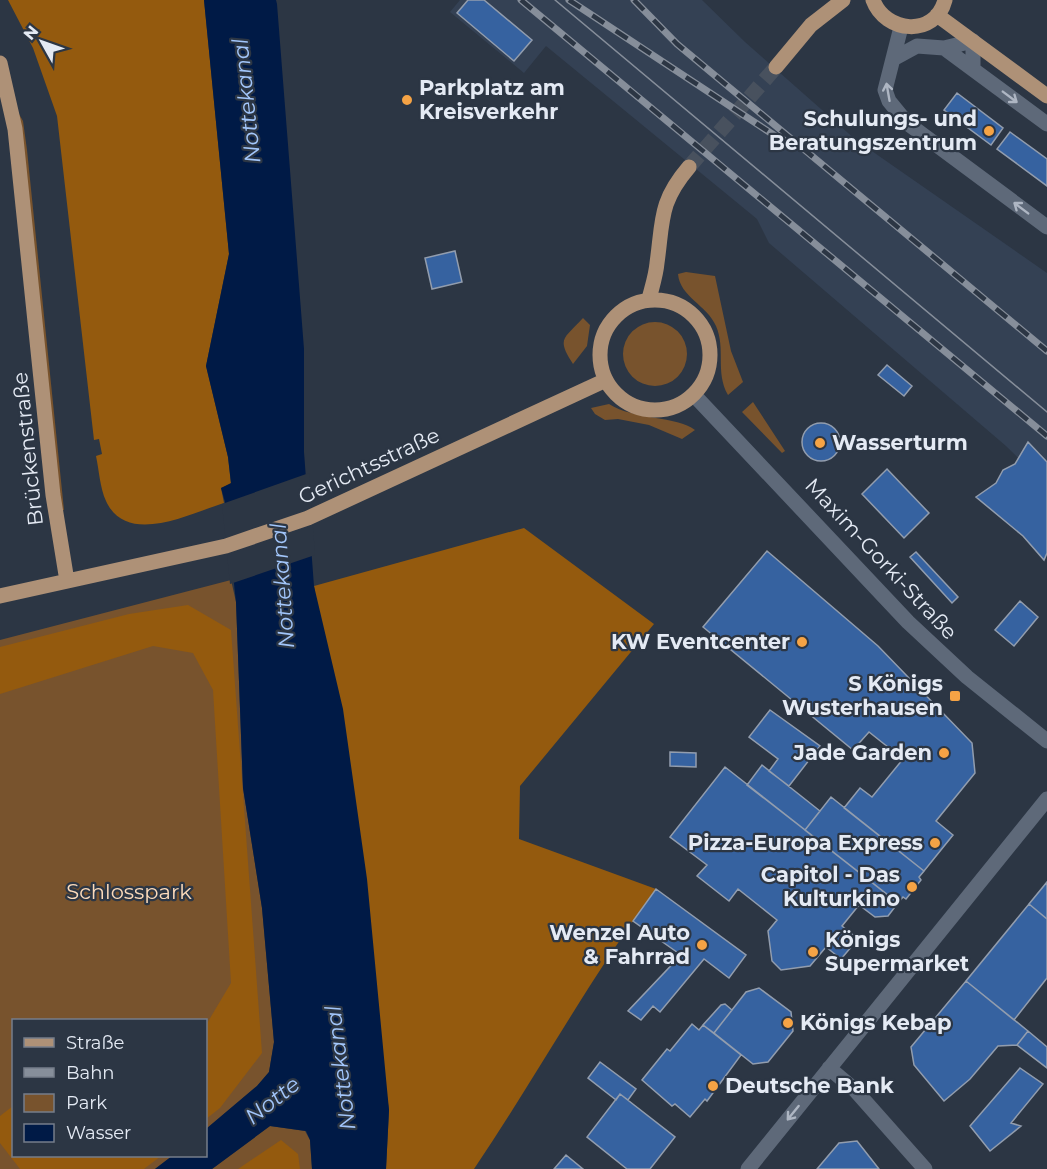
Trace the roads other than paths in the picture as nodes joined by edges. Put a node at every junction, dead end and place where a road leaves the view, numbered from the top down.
1 (843, 0) edge
2 (873, 0) edge
3 (945, 0) edge
4 (937, 15) junction
5 (901, 27) junction
6 (973, 41) junction
7 (944, 48) junction
8 (895, 58) junction
9 (0, 63) edge
10 (776, 67) tunnel mouth
11 (973, 69) junction
12 (1047, 96) edge
13 (1047, 124) edge
14 (689, 167) tunnel mouth
15 (1047, 227) edge
16 (649, 299) junction
17 (606, 380) junction
18 (694, 394) junction
19 (67, 581) junction
20 (0, 596) edge
21 (1047, 741) edge
22 (1046, 801) edge
23 (829, 1068) junction
24 (748, 1169) edge
25 (924, 1169) edge

1 - 10 main road
2 - 5 main road
3 - 4 main road
4 - 5 main road
4 - 6 main road
5 - 8 street
6 - 7 street
6 - 11 street
6 - 12 main road
7 - 8 street
7 - 11 street
15 -> 8 street
9 - 19 main road, Brückenstraße
11 -> 13 street
14 - 16 main road
16 - 17 main road
16 - 18 main road
17 - 18 main road
17 - 19 main road, Gerichtsstraße
18 - 21 street, Maxim-Gorki-Straße
19 - 20 main road, Gerichtsstraße
22 - 23 street
23 -> 24 street
23 - 25 street

